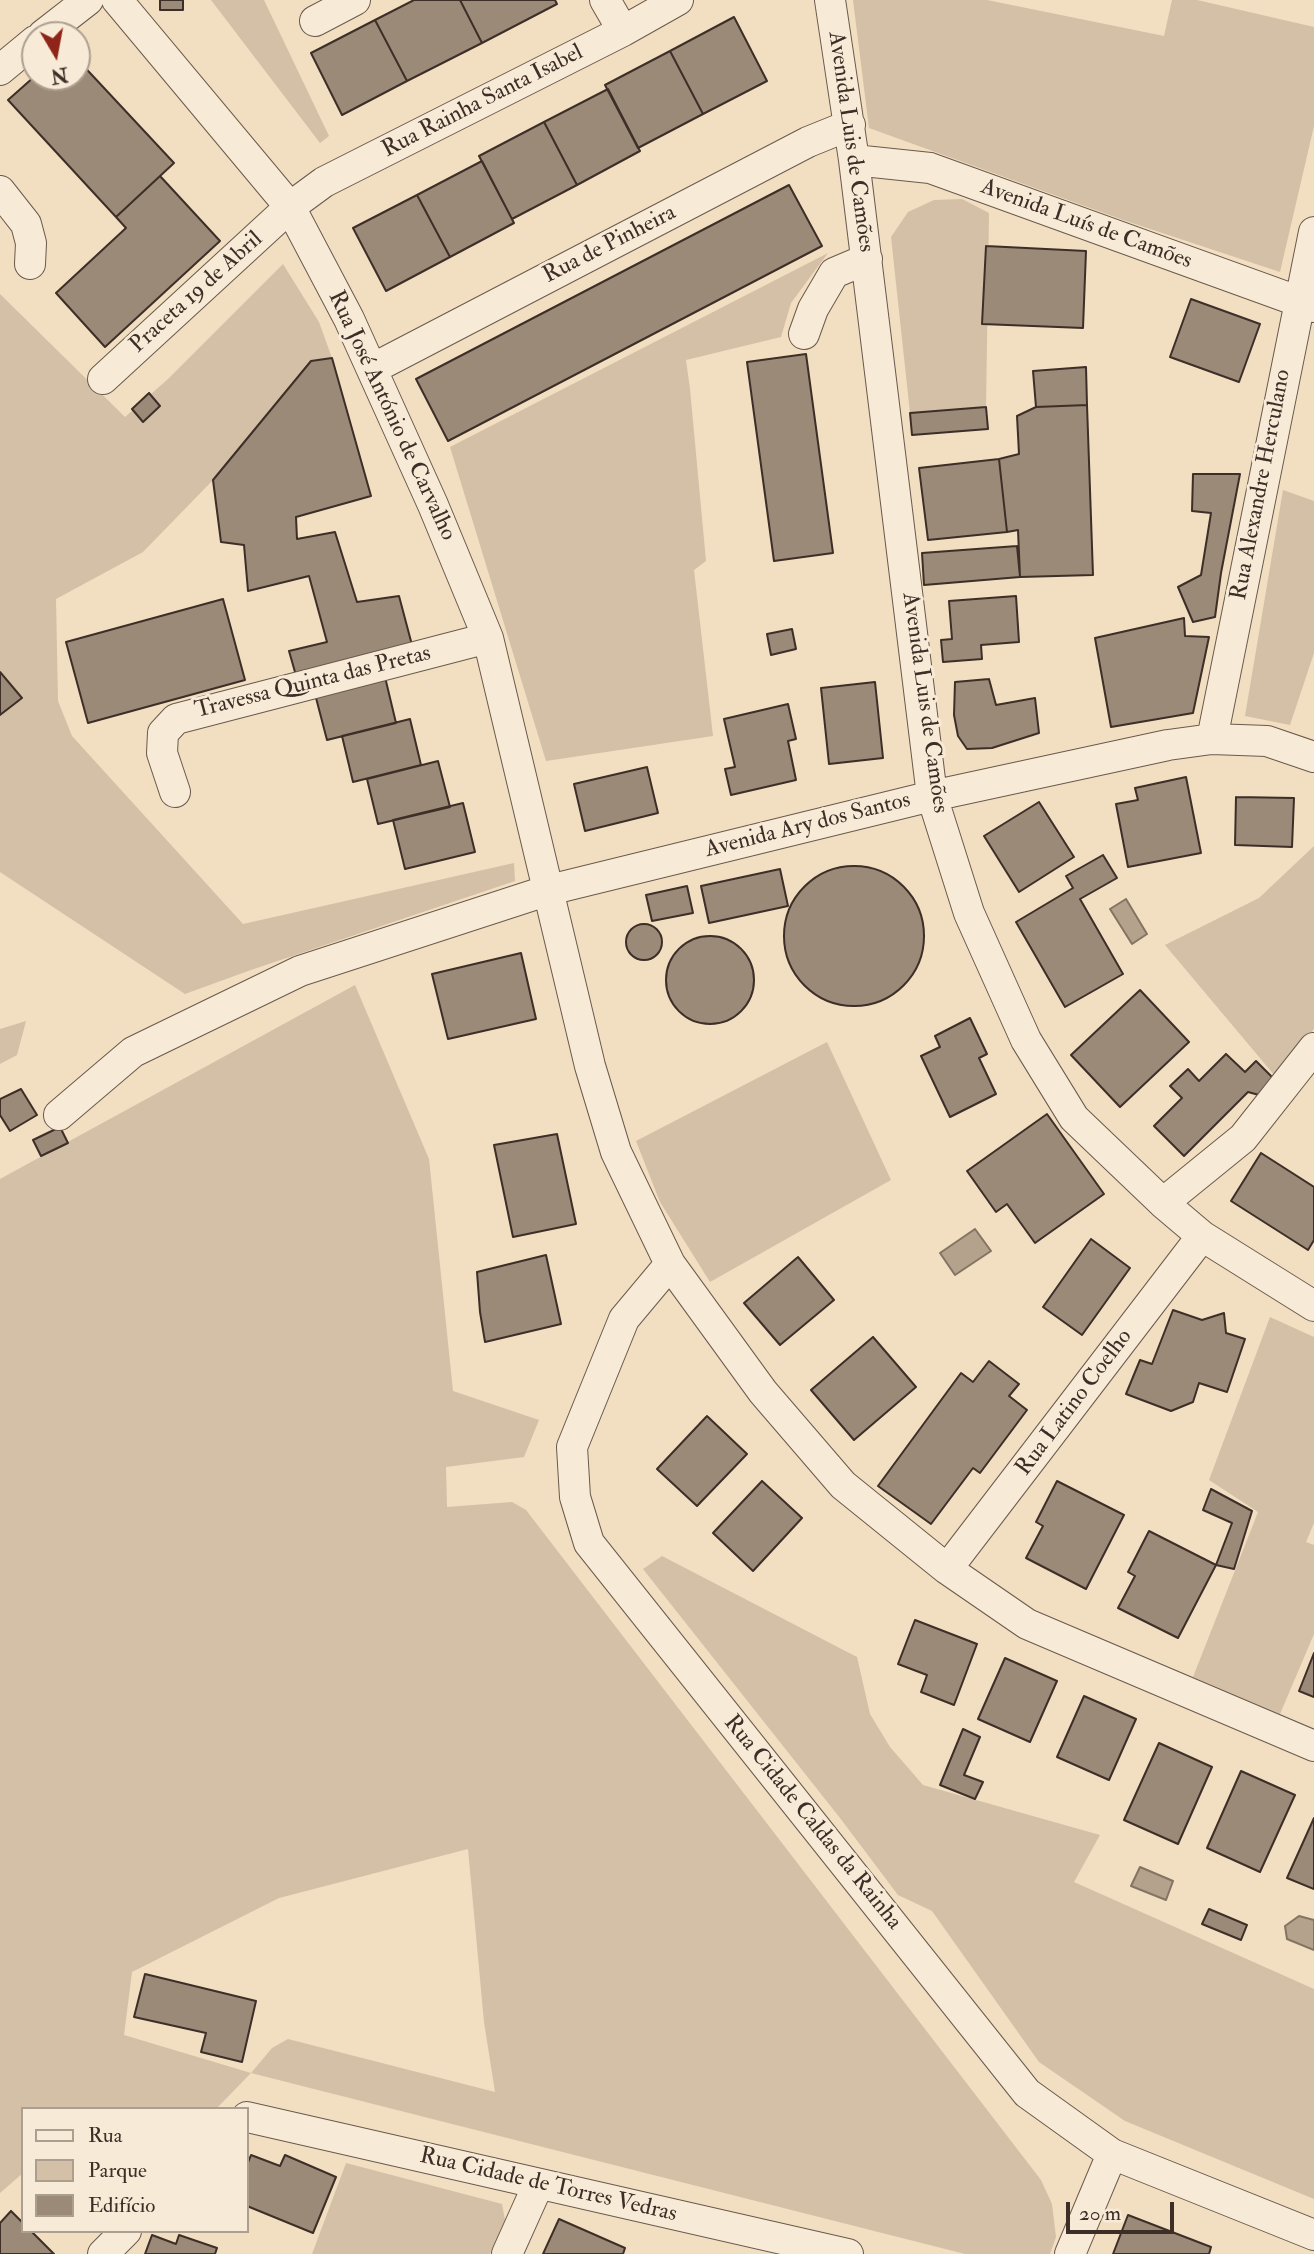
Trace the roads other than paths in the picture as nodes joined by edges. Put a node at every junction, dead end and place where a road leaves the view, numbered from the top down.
1 (88, 0) edge
2 (117, 0) edge
3 (355, 0) edge
4 (606, 0) edge
5 (830, 0) edge
6 (667, 3) edge
7 (61, 21) edge
8 (315, 21) dead end
9 (622, 31) junction
10 (21, 53) edge
11 (0, 70) edge
12 (850, 125) junction
13 (854, 160) junction
14 (0, 191) edge
15 (290, 206) junction
16 (1314, 232) edge
17 (867, 259) junction
18 (30, 264) dead end
19 (1306, 305) edge
20 (804, 334) dead end
21 (372, 369) junction
22 (103, 379) dead end
23 (488, 638) junction
24 (1212, 739) junction
25 (1314, 757) edge
26 (175, 792) dead end
27 (932, 796) junction
28 (549, 890) junction
29 (1314, 1048) edge
30 (59, 1115) dead end
31 (1163, 1203) junction
32 (1202, 1236) junction
33 (670, 1264) junction
34 (1314, 1306) edge
35 (947, 1569) junction
36 (1314, 1746) edge
37 (248, 2117) edge
38 (1112, 2154) junction
39 (538, 2185) junction
40 (124, 2233) edge
41 (1314, 2235) edge
42 (797, 2248) edge
43 (103, 2254) edge
44 (507, 2254) edge
45 (848, 2254) edge
46 (1070, 2254) edge

1 - 7 street
2 - 15 street, Rua José António de Carvalho
3 - 8 street
4 - 9 street
5 - 12 street, Avenida Luis de Camões
6 - 9 street, Rua Rainha Santa Isabel
9 - 15 street, Rua Rainha Santa Isabel
10 - 11 street
12 - 13 street, Avenida Luis de Camões
12 - 21 street, Rua de Pinheira
13 - 17 street, Avenida Luis de Camões
13 - 19 street, Avenida Luís de Camões
14 - 18 street
15 - 21 street, Rua José António de Carvalho
15 - 22 street, Praceta 19 de Abril
16 - 19 street, Rua Alexandre Herculano
17 - 20 street
17 - 27 street, Avenida Luis de Camões
19 - 24 street, Rua Alexandre Herculano
21 - 23 street, Rua José António de Carvalho
23 - 26 street, Travessa Quinta das Pretas
23 - 28 street, Rua José António de Carvalho
24 - 25 street, Avenida Ary dos Santos
24 - 27 street, Avenida Ary dos Santos
27 - 28 street, Avenida Ary dos Santos
27 - 31 street, Avenida Luis de Camões
28 - 30 street, Avenida Ary dos Santos
28 - 33 street, Rua José António de Carvalho
29 - 31 street
31 - 32 street, Avenida Luis de Camões
32 - 34 street, Avenida Luis de Camões
32 - 35 street, Rua Latino Coelho
33 - 35 street, Rua José António de Carvalho
33 - 38 street, Rua Cidade Caldas da Rainha
35 - 36 street, Rua José António de Carvalho
37 - 39 street, Rua Cidade de Torres Vedras
38 - 41 street, Rua Cidade Caldas da Rainha
38 - 46 street
39 - 42 street, Rua Cidade de Torres Vedras
39 - 44 street
40 - 43 street
42 - 45 street, Rua Cidade de Torres Vedras

